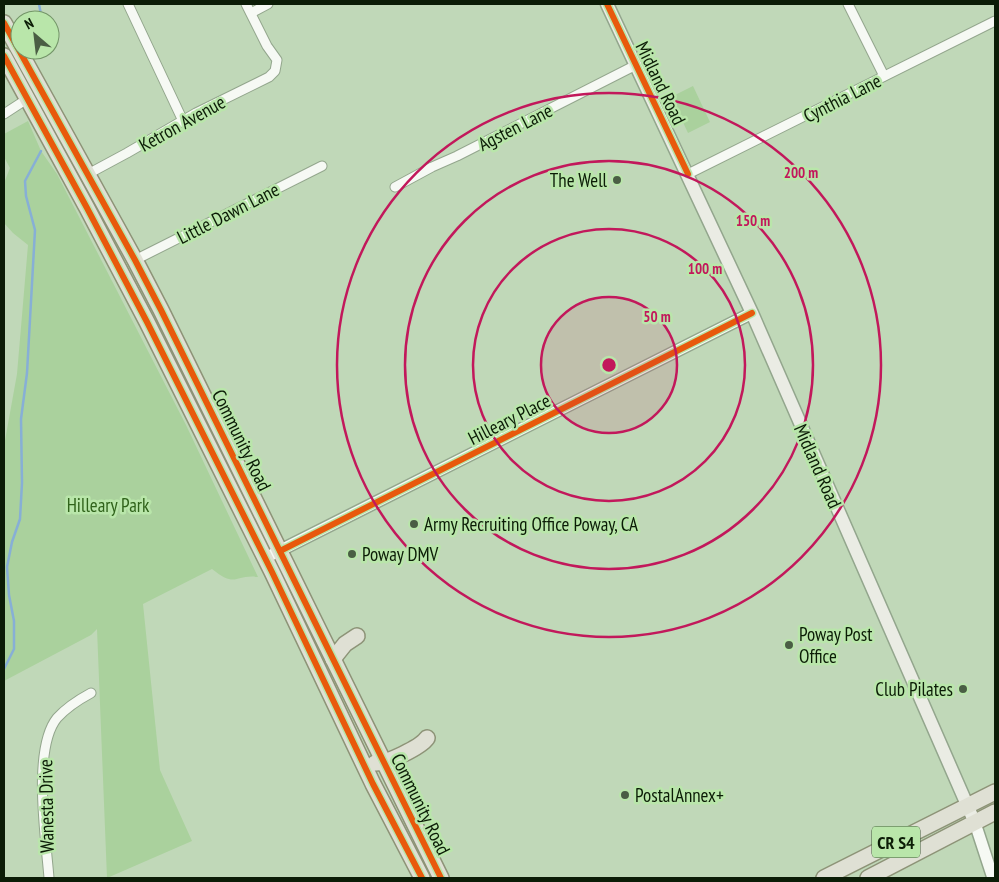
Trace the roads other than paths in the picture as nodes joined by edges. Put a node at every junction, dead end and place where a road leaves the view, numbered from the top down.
1 (128, 4) edge
2 (246, 4) edge
3 (268, 4) edge
4 (608, 4) edge
5 (848, 4) edge
6 (251, 13) junction
7 (995, 21) edge
8 (4, 22) edge
9 (4, 56) edge
10 (636, 65) junction
11 (884, 76) junction
12 (27, 99) junction
13 (4, 114) edge
14 (183, 121) junction
15 (45, 132) junction
16 (69, 140) junction
17 (322, 166) dead end
18 (88, 174) junction
19 (688, 174) junction
20 (395, 187) dead end
21 (88, 208) junction
22 (135, 260) junction
23 (120, 270) junction
24 (161, 310) junction
25 (752, 313) junction
26 (280, 551) junction
27 (265, 559) junction
28 (357, 636) dead end
29 (333, 659) junction
30 (317, 666) junction
31 (91, 693) dead end
32 (375, 743) junction
33 (384, 762) junction
34 (995, 792) edge
35 (380, 797) junction
36 (968, 805) junction
37 (995, 812) edge
38 (975, 823) junction
39 (406, 848) junction
40 (427, 849) junction
41 (48, 878) edge
42 (422, 878) edge
43 (429, 878) edge
44 (441, 878) edge
45 (824, 878) edge
46 (868, 878) edge
47 (994, 878) edge

1 - 14 street
2 - 6 street
3 - 6 street
4 - 10 main road, Midland Road
5 - 11 street
6 - 14 street, Ketron Avenue
7 - 11 street, Cynthia Lane
8 - 16 main road, Community Road
9 - 12 main road, Community Road
10 - 19 main road, Midland Road
10 - 20 street, Agsten Lane
11 - 19 street, Cynthia Lane
12 - 13 street
12 - 15 main road, Community Road
12 - 16 main road
14 - 18 street, Ketron Avenue
15 - 18 main road
15 - 21 main road, Community Road
16 - 18 main road, Community Road
17 - 22 street, Little Dawn Lane
18 - 22 main road, Community Road
19 - 25 main road, Midland Road
21 - 22 main road
21 - 23 main road, Community Road
22 - 24 main road, Community Road
23 - 24 main road
23 - 27 main road, Community Road
24 - 26 main road, Community Road
25 - 26 street, Hilleary Place
25 - 36 main road, Midland Road
26 - 27 street, Hilleary Place
26 - 29 main road, Community Road
27 - 30 main road, Community Road
28 - 29 main road
29 - 32 main road, Community Road
30 - 33 main road
30 - 35 main road, Community Road
31 - 41 street, Wanesta Drive
32 - 33 main road, Community Road
32 - 33 main road
33 - 40 main road, Community Road
34 - 36 main road, CR S4
35 - 39 main road, Community Road
35 - 40 main road
36 - 38 main road, Midland Road
36 - 45 main road, CR S4
37 - 38 main road, CR S4
38 - 46 main road, CR S4
38 - 47 street, Midland Road
39 - 42 main road, Community Road
39 - 43 main road
40 - 44 main road, Community Road

